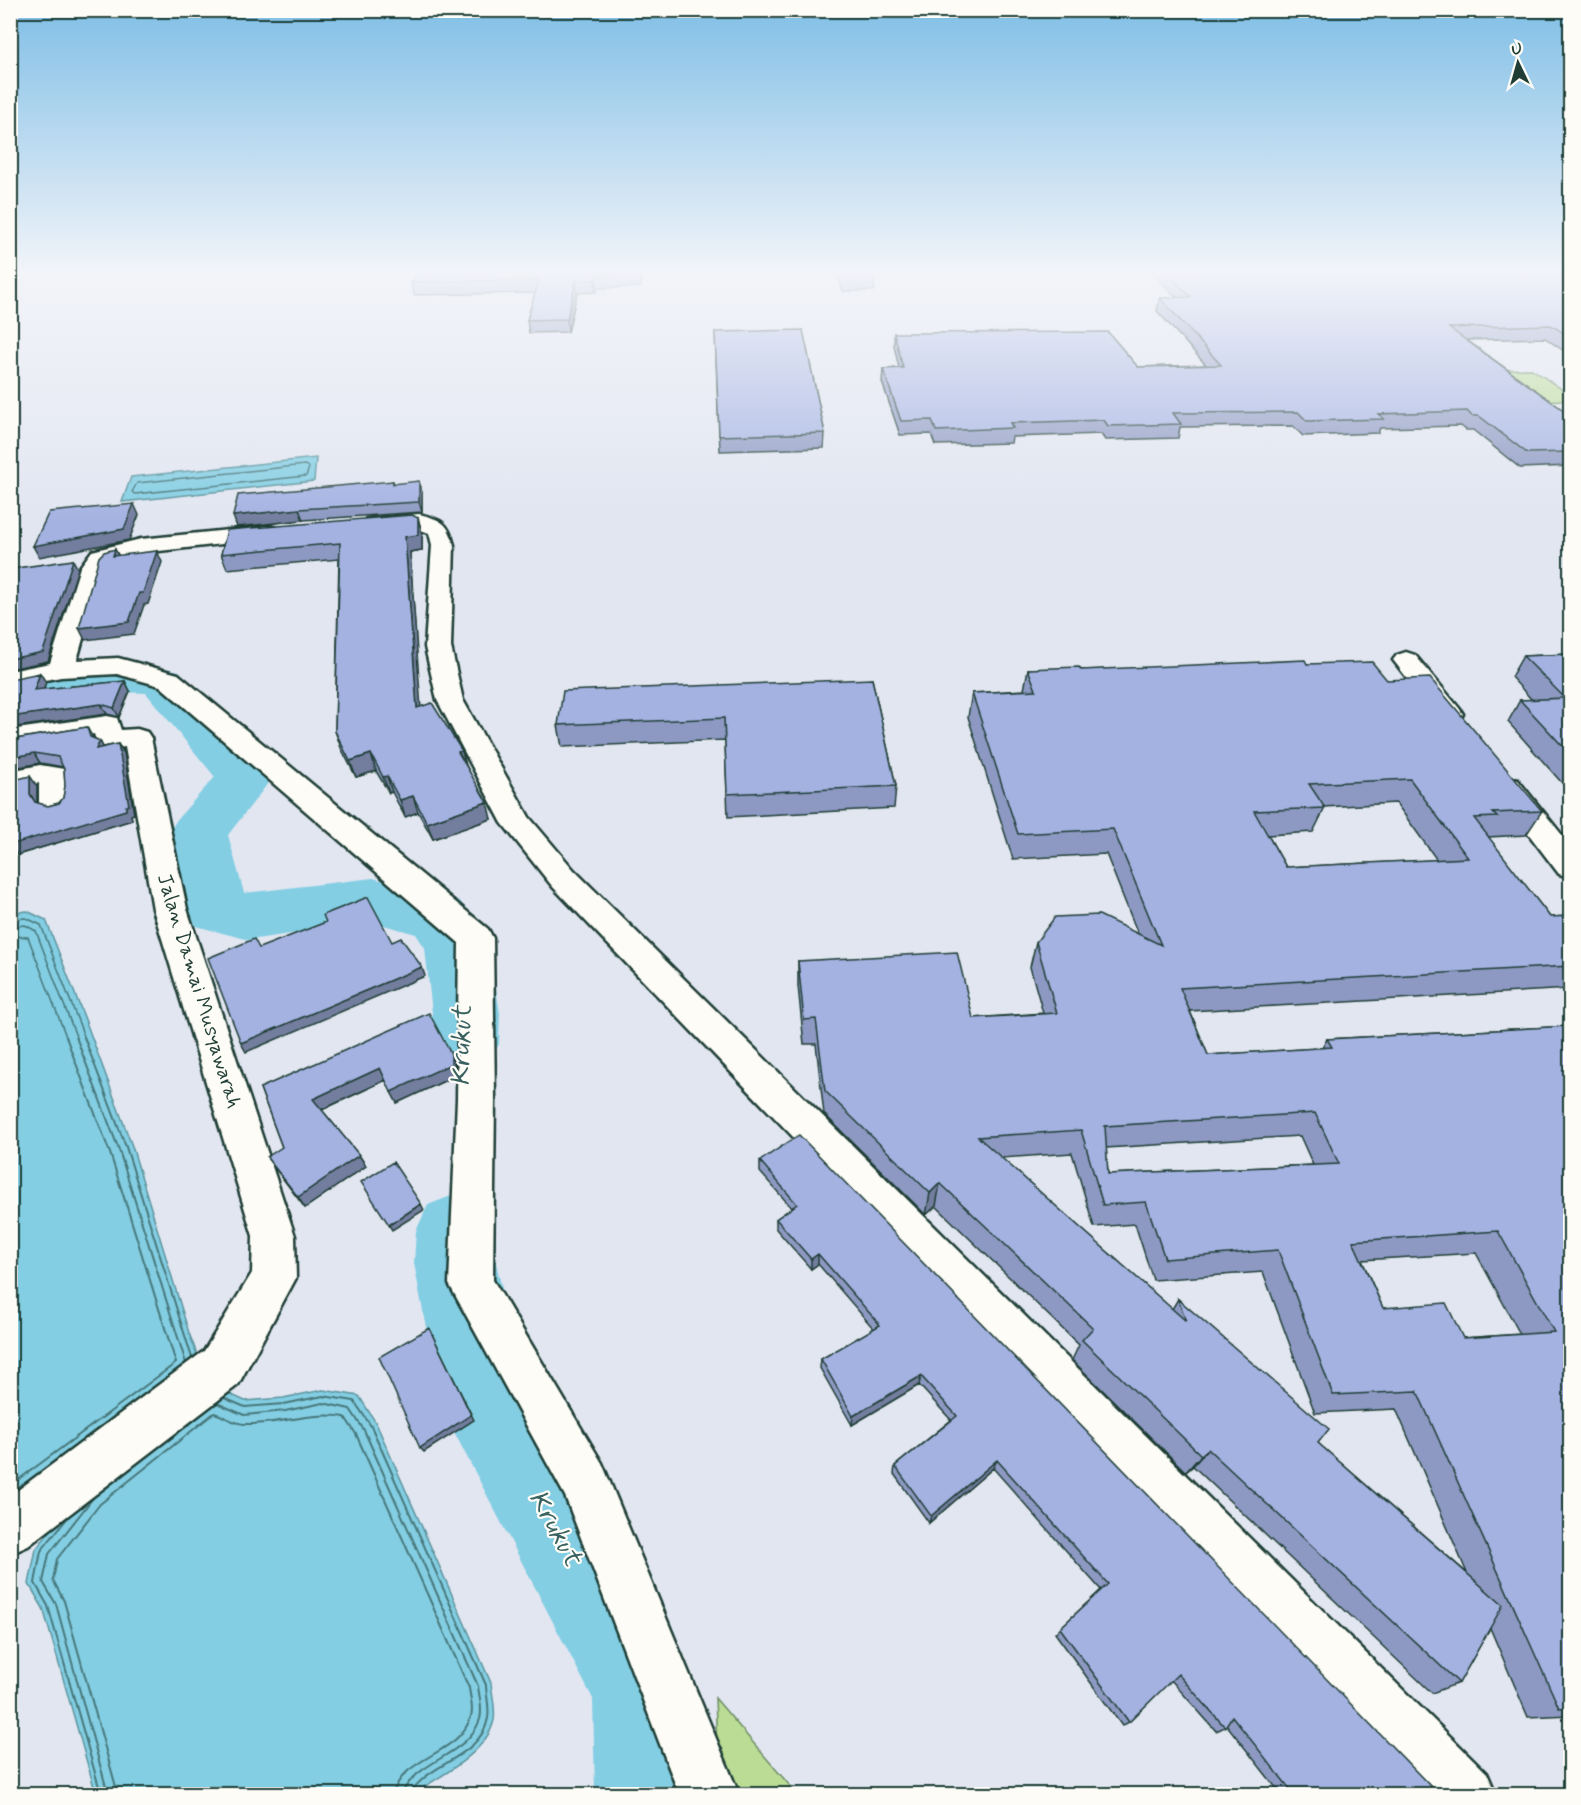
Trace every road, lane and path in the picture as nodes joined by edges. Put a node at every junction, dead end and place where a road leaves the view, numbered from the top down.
1 (349, 526) edge
2 (291, 530) edge
3 (100, 556) junction
4 (67, 561) edge
5 (1406, 660) dead end
6 (61, 669) junction
7 (10, 680) edge
8 (1466, 735) edge
9 (10, 739) edge
10 (1488, 763) edge
11 (10, 781) edge
12 (54, 804) edge
13 (1570, 866) edge
14 (10, 1528) edge
15 (709, 1794) edge
16 (1466, 1794) edge

1 - 16 street
2 - 3 street
3 - 4 street
3 - 6 street
5 - 8 street
6 - 7 street
6 - 15 street
9 - 14 street, Jalan Damai Musyawarah
10 - 13 street
11 - 12 street

